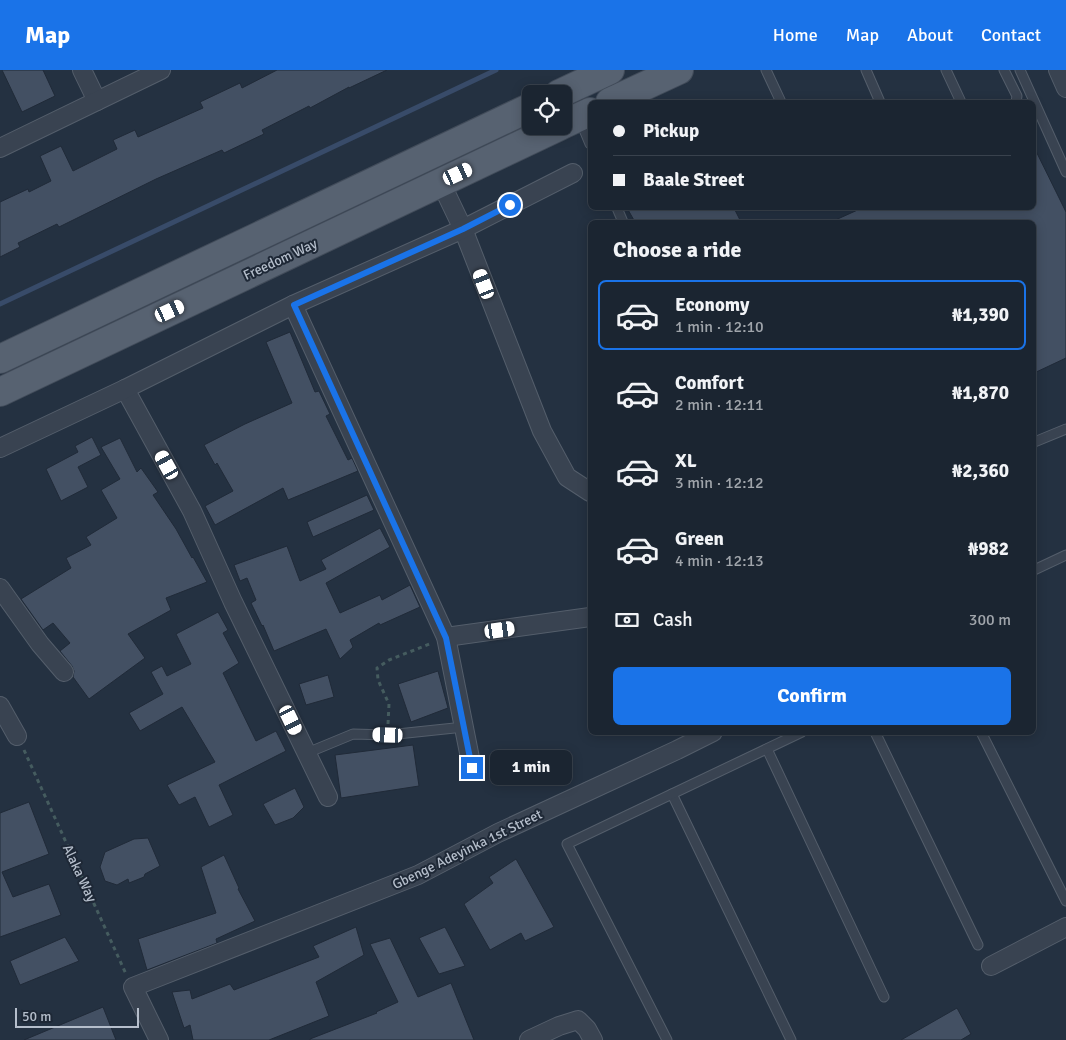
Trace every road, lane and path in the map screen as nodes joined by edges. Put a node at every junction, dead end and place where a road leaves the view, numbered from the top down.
1 (82, 70) edge
2 (161, 70) edge
3 (610, 70) edge
4 (679, 70) edge
5 (766, 70) edge
6 (866, 70) edge
7 (946, 70) edge
8 (1004, 70) edge
9 (1020, 70) edge
10 (1058, 70) edge
11 (572, 88) edge
12 (1066, 88) edge
13 (614, 100) edge
14 (780, 100) edge
15 (879, 100) edge
16 (960, 100) edge
17 (1016, 100) edge
18 (1034, 100) edge
19 (98, 101) junction
20 (1036, 105) edge
21 (522, 111) edge
22 (573, 120) edge
23 (588, 141) edge
24 (0, 148) edge
25 (1066, 172) edge
26 (573, 173) dead end
27 (441, 182) junction
28 (463, 229) junction
29 (294, 305) junction
30 (0, 359) edge
31 (126, 389) junction
32 (0, 392) edge
33 (1066, 429) edge
34 (1036, 441) edge
35 (0, 448) edge
36 (588, 491) edge
37 (1066, 555) edge
38 (1036, 569) edge
39 (0, 588) edge
40 (588, 617) edge
41 (446, 638) junction
42 (64, 672) dead end
43 (0, 706) edge
44 (464, 727) junction
45 (388, 735) junction
46 (707, 735) edge
47 (796, 735) edge
48 (876, 735) edge
49 (983, 735) edge
50 (17, 736) joint
51 (767, 749) junction
52 (307, 754) junction
53 (472, 768) dead end
54 (672, 794) junction
55 (328, 797) dead end
56 (1066, 901) edge
57 (1066, 927) edge
58 (978, 945) dead end
59 (991, 966) dead end
60 (133, 987) junction
61 (884, 997) dead end
62 (159, 1040) edge
63 (529, 1040) edge
64 (593, 1040) edge
65 (667, 1040) edge
66 (791, 1040) edge

1 - 19 street
2 - 19 street
3 - 11 main road
4 - 13 main road
5 - 14 lane
6 - 15 lane
7 - 16 lane
8 - 17 lane
9 - 18 lane
10 - 12 street
19 - 24 street
20 - 25 lane
21 - 30 main road
22 - 23 lane
22 - 27 main road, Freedom Way
26 - 28 street
27 - 28 street
27 - 32 main road, Freedom Way
28 - 29 street
28 - 36 street
29 - 31 street
29 - 41 street
31 - 35 street
31 - 52 street
33 - 34 lane
37 - 38 lane
39 - 42 street
40 - 41 street
41 - 44 street
41 - 45 path
43 - 50 street
44 - 45 lane
44 - 53 street
45 - 52 lane
46 - 60 street, Gbenge Adeyinka 1st Street
47 - 51 lane
48 - 58 lane
49 - 56 lane
50 - 60 path, Alaka Way
51 - 54 lane
51 - 61 lane
52 - 55 street
54 - 65 lane
54 - 66 lane
57 - 59 street
60 - 62 street
63 - 64 street

